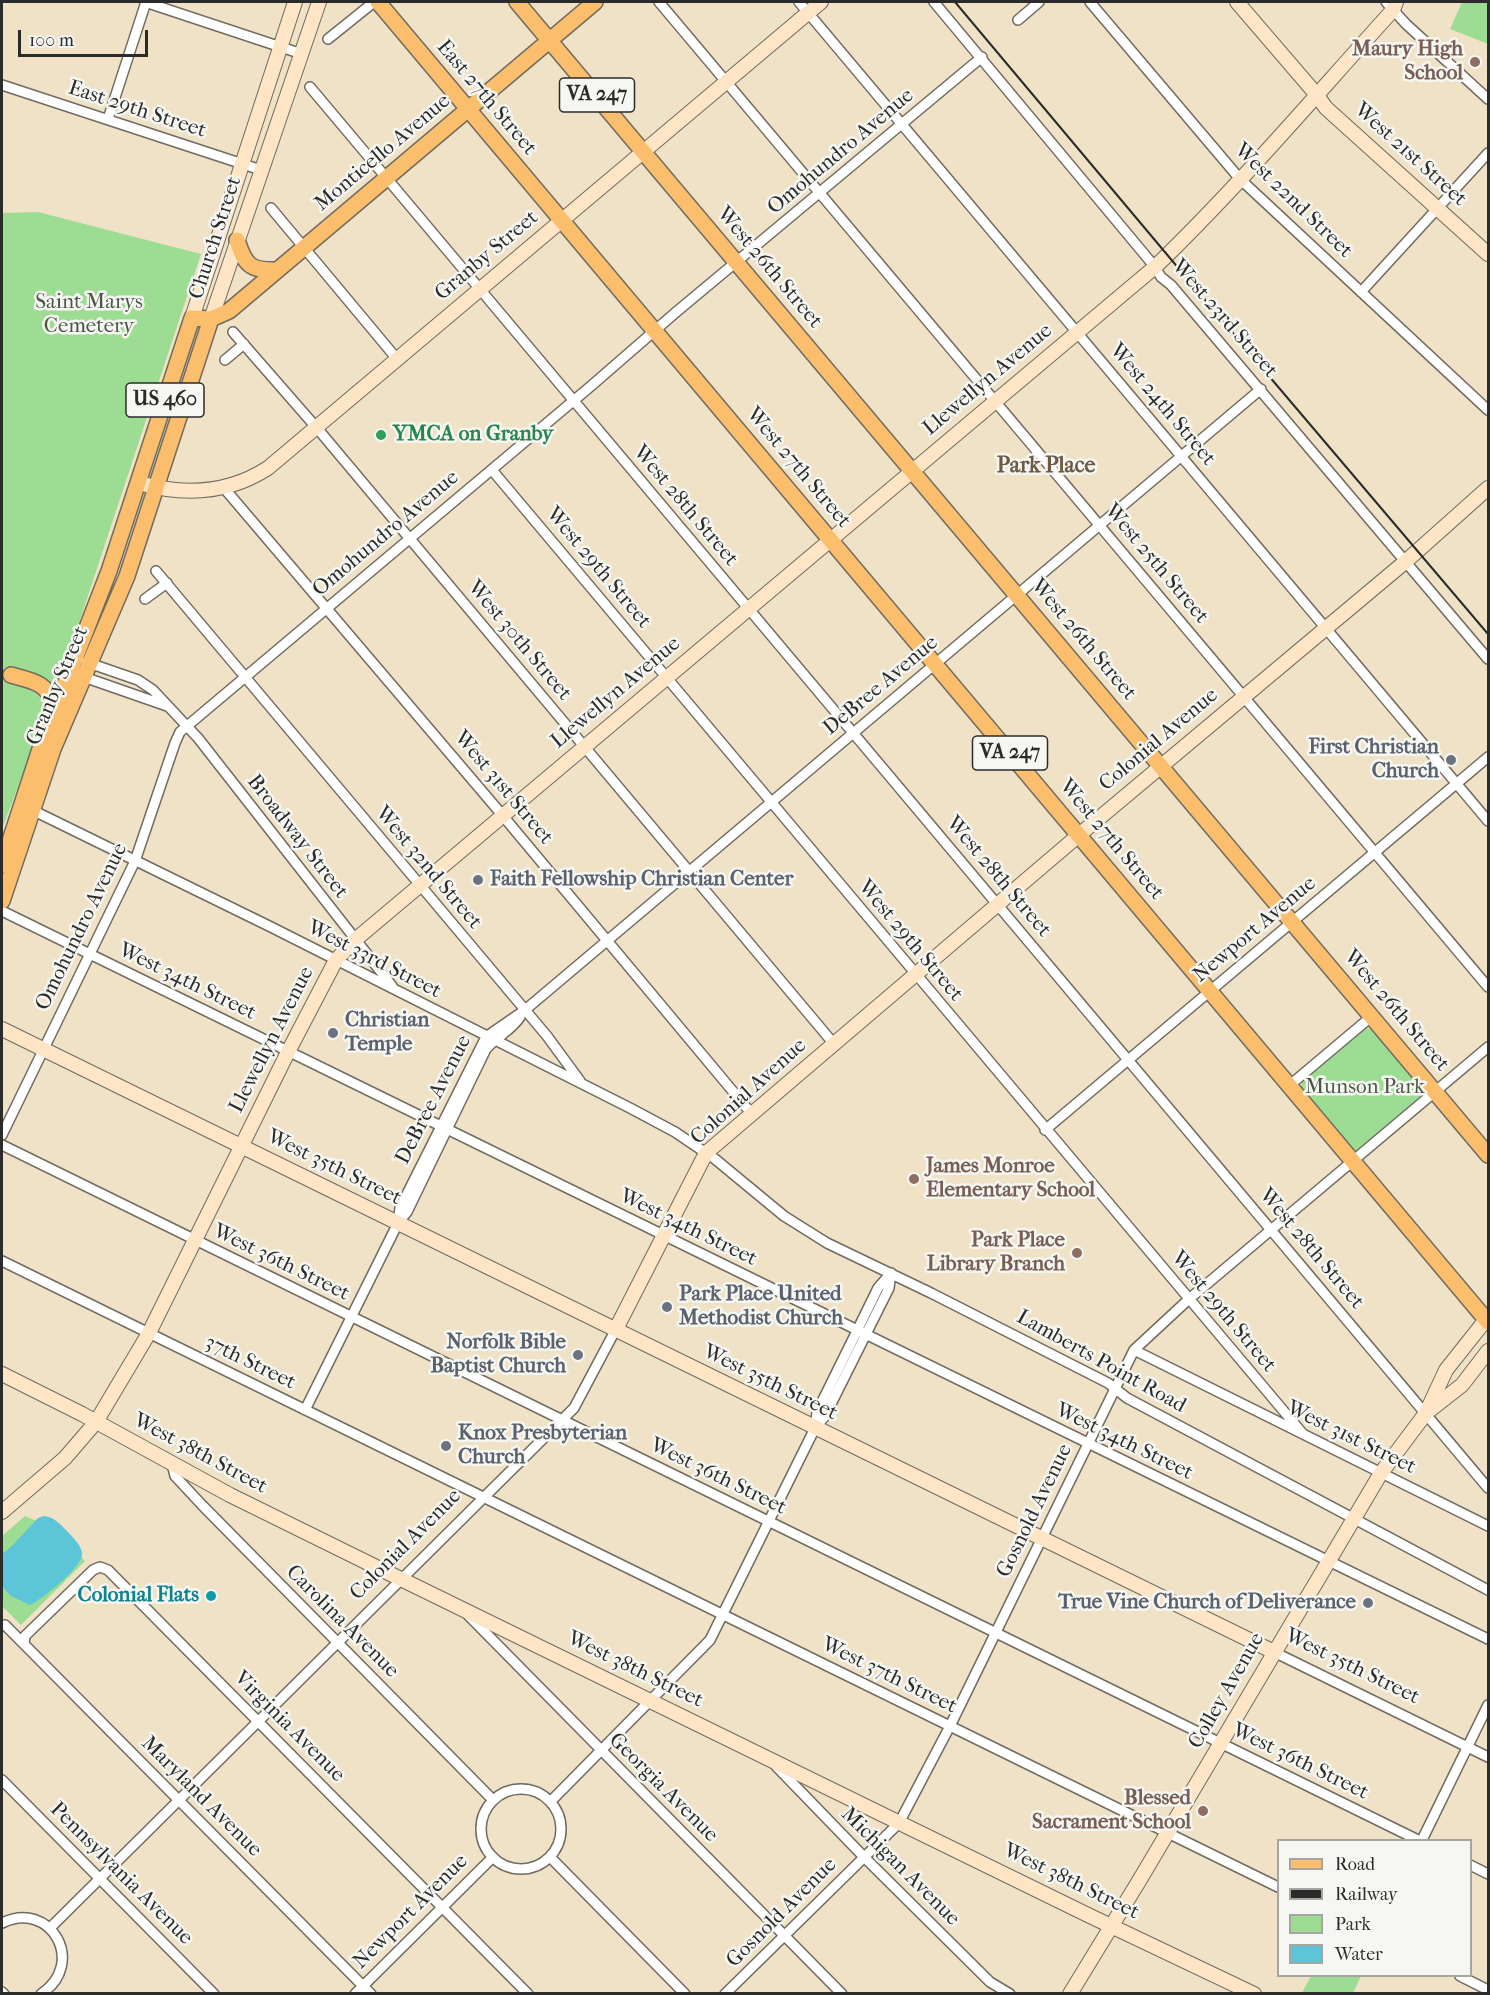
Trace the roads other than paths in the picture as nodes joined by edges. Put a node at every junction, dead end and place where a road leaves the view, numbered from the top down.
1 (146, 2) edge
2 (295, 2) edge
3 (319, 2) edge
4 (376, 2) edge
5 (517, 2) edge
6 (595, 2) edge
7 (659, 2) edge
8 (799, 2) edge
9 (821, 2) edge
10 (934, 2) edge
11 (1040, 2) edge
12 (1090, 2) edge
13 (1237, 2) edge
14 (1407, 2) edge
15 (1392, 4) edge
16 (808, 13) junction
17 (1018, 20) dead end
18 (328, 39) dead end
19 (550, 40) junction
20 (281, 46) junction
21 (302, 54) junction
22 (982, 57) junction
23 (726, 82) junction
24 (2, 85) edge
25 (310, 87) dead end
26 (1316, 94) junction
27 (1488, 99) edge
28 (467, 109) junction
29 (108, 119) junction
30 (901, 124) junction
31 (644, 152) junction
32 (1488, 153) edge
33 (242, 163) junction
34 (261, 170) junction
35 (386, 179) junction
36 (1240, 179) junction
37 (819, 193) junction
38 (271, 208) dead end
39 (1438, 209) junction
40 (562, 220) junction
41 (237, 240) junction
42 (304, 248) junction
43 (1488, 254) edge
44 (737, 263) junction
45 (1155, 267) junction
46 (278, 270) junction
47 (480, 290) junction
48 (1362, 292) junction
49 (192, 318) junction
50 (211, 319) junction
51 (655, 331) junction
52 (233, 332) dead end
53 (1077, 333) junction
54 (244, 344) junction
55 (397, 359) junction
56 (225, 360) dead end
57 (1261, 389) junction
58 (573, 401) junction
59 (995, 401) junction
60 (1488, 410) edge
61 (316, 427) junction
62 (1182, 457) junction
63 (492, 470) junction
64 (913, 471) junction
65 (139, 483) junction
66 (157, 488) junction
67 (224, 488) junction
68 (1488, 488) edge
69 (1100, 526) junction
70 (410, 539) junction
71 (831, 540) junction
72 (1405, 562) junction
73 (156, 571) dead end
74 (167, 584) junction
75 (1018, 595) junction
76 (145, 599) dead end
77 (327, 608) junction
78 (749, 609) junction
79 (1326, 627) junction
80 (1488, 658) edge
81 (935, 664) junction
82 (80, 668) junction
83 (11, 675) dead end
84 (244, 677) junction
85 (667, 678) junction
86 (1244, 697) junction
87 (56, 706) junction
88 (169, 707) junction
89 (187, 725) junction
90 (854, 734) junction
91 (584, 747) junction
92 (1488, 758) edge
93 (1161, 766) junction
94 (1457, 784) junction
95 (771, 803) junction
96 (27, 808) junction
97 (503, 816) junction
98 (1488, 821) edge
99 (1079, 835) junction
100 (1375, 853) junction
101 (135, 861) junction
102 (2, 866) edge
103 (689, 872) junction
104 (420, 885) junction
105 (2, 901) edge
106 (998, 905) junction
107 (2, 911) edge
108 (1293, 921) junction
109 (355, 940) junction
110 (607, 941) junction
111 (90, 954) junction
112 (336, 960) junction
113 (916, 975) junction
114 (1488, 987) edge
115 (395, 991) junction
116 (1210, 991) junction
117 (525, 1010) junction
118 (1372, 1016) junction
119 (2, 1029) edge
120 (490, 1039) junction
121 (834, 1044) junction
122 (1488, 1047) edge
123 (43, 1049) junction
124 (288, 1052) junction
125 (1129, 1059) junction
126 (582, 1084) junction
127 (1290, 1085) junction
128 (1436, 1092) junction
129 (751, 1113) junction
130 (443, 1128) junction
131 (1045, 1130) junction
132 (2, 1136) edge
133 (2, 1145) edge
134 (242, 1146) junction
135 (706, 1153) junction
136 (1488, 1155) edge
137 (1353, 1161) junction
138 (398, 1223) junction
139 (1272, 1230) junction
140 (662, 1235) junction
141 (195, 1241) junction
142 (2, 1261) edge
143 (891, 1273) junction
144 (1189, 1299) junction
145 (351, 1317) junction
146 (1488, 1319) edge
147 (616, 1329) junction
148 (150, 1333) junction
149 (861, 1333) junction
150 (1134, 1350) junction
151 (1488, 1351) edge
152 (2, 1374) edge
153 (1115, 1389) junction
154 (305, 1410) junction
155 (1426, 1413) junction
156 (562, 1420) junction
157 (96, 1422) junction
158 (815, 1428) junction
159 (1303, 1434) junction
160 (1088, 1444) junction
161 (172, 1464) junction
162 (1382, 1473) junction
163 (1488, 1488) edge
164 (483, 1498) junction
165 (2, 1512) edge
166 (1354, 1518) junction
167 (769, 1522) junction
168 (1488, 1526) edge
169 (1042, 1539) junction
170 (1329, 1561) junction
171 (402, 1579) junction
172 (1488, 1590) edge
173 (460, 1607) junction
174 (723, 1615) junction
175 (5, 1625) dead end
176 (995, 1633) junction
177 (1488, 1639) edge
178 (338, 1643) junction
179 (24, 1644) junction
180 (1274, 1652) junction
181 (650, 1701) junction
182 (1488, 1705) edge
183 (259, 1722) junction
184 (950, 1726) junction
185 (1220, 1743) junction
186 (1468, 1747) junction
187 (600, 1750) junction
188 (1488, 1757) edge
189 (771, 1760) junction
190 (2, 1780) edge
191 (493, 1800) junction
192 (179, 1801) junction
193 (550, 1801) junction
194 (899, 1823) junction
195 (1168, 1833) junction
196 (1418, 1839) edge
197 (1421, 1839) edge
198 (493, 1857) junction
199 (550, 1857) junction
200 (864, 1857) junction
201 (1472, 1866) edge
202 (1488, 1874) edge
203 (100, 1879) junction
204 (1277, 1887) edge
205 (442, 1908) junction
206 (2, 1923) edge
207 (1111, 1926) junction
208 (50, 1928) junction
209 (785, 1936) junction
210 (1462, 1977) edge
211 (363, 1985) junction
212 (53, 1990) edge
213 (1488, 1990) edge
214 (40, 1994) edge
215 (214, 1994) edge
216 (355, 1994) edge
217 (371, 1994) edge
218 (528, 1994) edge
219 (685, 1994) edge
220 (725, 1994) edge
221 (842, 1994) edge
222 (1010, 1994) edge
223 (1070, 1994) edge
224 (1254, 1994) edge

1 - 20 street
1 - 29 street
2 - 20 street, Church Street
3 - 21 street, Church Street
4 - 18 street
4 - 28 main road, East 27th Street / VA 247
5 - 19 main road, VA 247
6 - 19 main road, Monticello Avenue
7 - 23 street, West 25th Street
8 - 16 street, West 24th Street
9 - 16 street, Granby Street
10 - 22 street, West 23rd Street
11 - 17 street
12 - 36 street, West 22nd Street
13 - 26 street, West 21st Street
14 - 15 street, Llewellyn Avenue
15 - 26 street, Llewellyn Avenue
15 - 27 street
16 - 23 street, Granby Street
16 - 30 street, West 24th Street
19 - 28 main road, Monticello Avenue
19 - 31 main road, VA 247
20 - 21 street
20 - 33 street, Church Street
21 - 34 street, Church Street
22 - 30 street, Omohundro Avenue
22 - 45 street, West 23rd Street
23 - 31 street, Granby Street
23 - 37 street, West 25th Street
24 - 29 street, East 29th Street
25 - 35 street, West 28th Street
26 - 36 street, Llewellyn Avenue
26 - 39 street, West 21st Street
28 - 35 main road, Monticello Avenue
28 - 40 main road, East 27th Street / VA 247
29 - 33 street, East 29th Street
30 - 37 street, Omohundro Avenue
30 - 53 street, West 24th Street
31 - 40 street, Granby Street
31 - 44 main road, West 26th Street / VA 247
32 - 39 street
33 - 34 street, East 29th Street
33 - 49 street, Church Street
34 - 41 street, Church Street
35 - 42 main road, Monticello Avenue
35 - 47 street, West 28th Street
36 - 45 street, Llewellyn Avenue
36 - 48 street, West 22nd Street
37 - 44 street, Omohundro Avenue
37 - 59 street, West 25th Street
38 - 42 street
39 - 43 street, West 21st Street
39 - 48 street
40 - 47 street, Granby Street
40 - 51 main road, West 27th Street / VA 247
41 - 46 main road
41 - 50 street, Church Street
42 - 46 main road, Monticello Avenue
42 - 55 street
44 - 51 street, Omohundro Avenue
44 - 64 main road, West 26th Street / VA 247
45 - 53 street, Llewellyn Avenue
45 - 57 street, West 23rd Street
46 - 50 main road, Monticello Avenue
47 - 55 street, Granby Street
47 - 58 street, West 28th Street
48 - 60 street, West 22nd Street
49 - 50 main road
49 - 65 main road, Church Street / US 460
50 - 66 main road, Church Street / US 460
51 - 58 street, Omohundro Avenue
51 - 71 main road, West 27th Street / VA 247
52 - 54 street, West 30th Street
53 - 59 street, Llewellyn Avenue
53 - 62 street, West 24th Street
54 - 56 street
54 - 61 street, West 30th Street
55 - 61 street, Granby Street
57 - 62 street, DeBree Avenue
57 - 72 street, West 23rd Street
58 - 63 street, Omohundro Avenue
58 - 78 street, West 28th Street
59 - 64 street, Llewellyn Avenue
59 - 69 street, West 25th Street
61 - 67 street, Granby Street
61 - 70 street, West 30th Street
62 - 69 street, DeBree Avenue
62 - 79 street, West 24th Street
63 - 70 street, Omohundro Avenue
63 - 85 street, West 29th Street
64 - 71 street, Llewellyn Avenue
64 - 75 main road, West 26th Street / VA 247
65 - 66 street, Granby Street
65 - 82 main road, Granby Street / US 460
66 - 67 street, Granby Street
66 - 82 main road, Granby Street / US 460
67 - 77 street, West 31st Street
68 - 72 street, Colonial Avenue
69 - 75 street, DeBree Avenue
69 - 86 street, West 25th Street
70 - 77 street, Omohundro Avenue
70 - 91 street, West 30th Street
71 - 78 street, Llewellyn Avenue
71 - 81 main road, West 27th Street / VA 247
72 - 79 street, Colonial Avenue
72 - 80 street, West 23rd Street
73 - 74 street, West 32nd Street
74 - 76 street
74 - 84 street, West 32nd Street
75 - 81 street, DeBree Avenue
75 - 93 main road, West 26th Street / VA 247
77 - 84 street, Omohundro Avenue
77 - 97 street, West 31st Street
78 - 85 street, Llewellyn Avenue
78 - 90 street, West 28th Street
79 - 86 street, Colonial Avenue
79 - 94 street, West 24th Street
81 - 90 street, DeBree Avenue
81 - 99 main road, West 27th Street / VA 247
82 - 87 main road, Granby Street / US 460
82 - 88 street, Broadway Street
82 - 88 street, Broadway Street
82 - 96 main road, Granby Street / US 460
83 - 87 main road
84 - 89 street, Omohundro Avenue
84 - 104 street, West 32nd Street
85 - 91 street, Llewellyn Avenue
85 - 95 street, West 29th Street
86 - 93 street, Colonial Avenue
86 - 100 street, West 25th Street
87 - 96 main road, Granby Street / US 460
88 - 89 street, Broadway Street
89 - 101 street, Omohundro Avenue
89 - 109 street, Broadway Street
90 - 95 street, DeBree Avenue
90 - 106 street, West 28th Street
91 - 97 street, Llewellyn Avenue
91 - 103 street, West 30th Street
92 - 94 street, Newport Avenue
93 - 99 street, Colonial Avenue
93 - 108 main road, West 26th Street / VA 247
94 - 98 street, West 24th Street
94 - 100 street, Newport Avenue
95 - 103 street, DeBree Avenue
95 - 113 street, West 29th Street
96 - 101 street, West 33rd Street
96 - 102 main road, Granby Street / US 460
96 - 105 main road, Granby Street / US 460
97 - 104 street, Llewellyn Avenue
97 - 110 street, West 31st Street
99 - 106 street, Colonial Avenue
99 - 116 main road, West 27th Street / VA 247
100 - 108 street, Newport Avenue
100 - 114 street, West 25th Street
101 - 111 street, Omohundro Avenue
101 - 112 street, West 33rd Street
103 - 110 street, DeBree Avenue
103 - 121 street, West 30th Street
104 - 109 street, Llewellyn Avenue
104 - 117 street, West 32nd Street
106 - 113 street, Colonial Avenue
106 - 125 street, West 28th Street
107 - 111 street, West 34th Street
108 - 116 street, Newport Avenue
108 - 118 main road, West 26th Street / VA 247
109 - 112 street, Llewellyn Avenue
109 - 115 street, Broadway Street
110 - 117 street, DeBree Avenue
110 - 129 street, West 31st Street
111 - 123 street, Omohundro Avenue
111 - 124 street, West 34th Street
112 - 115 street, West 33rd Street
112 - 124 street, Llewellyn Avenue
113 - 121 street, Colonial Avenue
113 - 131 street, West 29th Street
115 - 120 street, West 33rd Street
116 - 125 street, Newport Avenue
116 - 127 main road, West 27th Street / VA 247
117 - 120 street, DeBree Avenue
117 - 126 street, West 32nd Street
118 - 127 street
118 - 128 main road, West 26th Street / VA 247
119 - 123 street, West 35th Street
120 - 126 street, West 33rd Street
120 - 130 street, DeBree Avenue
121 - 129 street, Colonial Avenue
122 - 128 street, Gosnold Avenue
123 - 132 street, Omohundro Avenue
123 - 134 street, West 35th Street
124 - 130 street, West 34th Street
124 - 134 street, Llewellyn Avenue
125 - 131 street, Newport Avenue
125 - 139 street, West 28th Street
126 - 135 street, West 33rd Street
127 - 137 main road, West 27th Street / VA 247
128 - 136 main road, West 26th Street / VA 247
128 - 137 street, Gosnold Avenue
129 - 135 street, Colonial Avenue
130 - 138 street, DeBree Avenue
130 - 140 street, West 34th Street
131 - 144 street, West 29th Street
133 - 141 street, West 36th Street
134 - 138 street, West 35th Street
134 - 141 street, Llewellyn Avenue
135 - 140 street, Colonial Avenue
135 - 143 street, Lamberts Point Road
137 - 139 street, Gosnold Avenue
137 - 146 main road, West 27th Street / VA 247
138 - 145 street, DeBree Avenue
138 - 147 street, West 35th Street
139 - 144 street, Gosnold Avenue
139 - 155 street, West 28th Street
140 - 147 street, Colonial Avenue
140 - 149 street, West 34th Street
141 - 145 street, West 36th Street
141 - 148 street, Llewellyn Avenue
142 - 148 street, 37th Street
143 - 149 street
143 - 153 street, Lamberts Point Road
144 - 150 street, Gosnold Avenue
144 - 159 street, West 29th Street
145 - 154 street, DeBree Avenue
145 - 156 street, West 36th Street
146 - 155 street, Colley Avenue
147 - 156 street, Colonial Avenue
147 - 158 street, West 35th Street
148 - 154 street, 37th Street
148 - 157 street, Llewellyn Avenue
149 - 158 street
149 - 160 street, West 34th Street
150 - 153 street, Gosnold Avenue
150 - 159 street, West 31st Street
151 - 155 street, Colley Avenue
152 - 157 street, West 38th Street
153 - 160 street, Gosnold Avenue
153 - 166 street, Lamberts Point Road
154 - 164 street, 37th Street
155 - 162 street, Colley Avenue
155 - 163 street, West 28th Street
156 - 164 street, Colonial Avenue
156 - 167 street, West 36th Street
157 - 161 street, West 38th Street
157 - 165 street, Llewellyn Avenue
158 - 167 street
158 - 169 street, West 35th Street
159 - 162 street, West 31st Street
160 - 169 street, Gosnold Avenue
160 - 170 street, West 34th Street
161 - 171 street, West 38th Street
161 - 178 street, Carolina Avenue
162 - 166 street, Colley Avenue
162 - 168 street, West 31st Street
164 - 171 street, Colonial Avenue
164 - 174 street, West 37th Street
166 - 170 street, Colley Avenue
166 - 172 street, Lamberts Point Road
167 - 174 street
167 - 176 street, West 36th Street
169 - 176 street, Gosnold Avenue
169 - 180 street, West 35th Street
170 - 177 street, West 34th Street
170 - 180 street, Colley Avenue
171 - 173 street, West 38th Street
171 - 178 street, Colonial Avenue
173 - 181 street, West 38th Street
173 - 187 street, Georgia Avenue
174 - 181 street
174 - 184 street, West 37th Street
175 - 179 street, Maryland Avenue
176 - 184 street, Gosnold Avenue
176 - 185 street, West 36th Street
178 - 183 street, Colonial Avenue
178 - 191 street, Carolina Avenue
179 - 183 street, Virginia Avenue
179 - 192 street, Maryland Avenue
180 - 185 street, Colley Avenue
180 - 186 street, West 35th Street
181 - 187 street
181 - 189 street, West 38th Street
182 - 186 street
183 - 192 street, Colonial Avenue
183 - 205 street, Virginia Avenue
184 - 194 street, Gosnold Avenue
184 - 195 street, West 37th Street
185 - 195 street, Colley Avenue
185 - 196 street, West 36th Street
186 - 188 street, West 35th Street
186 - 197 street
187 - 193 street
187 - 209 street, Georgia Avenue
189 - 194 street, West 38th Street
189 - 200 street, Michigan Avenue
190 - 203 street, Pennsylvania Avenue
191 - 193 street
191 - 198 street
192 - 203 street, Colonial Avenue
192 - 211 street, Maryland Avenue
193 - 199 street
194 - 200 street, Gosnold Avenue
194 - 207 street, West 38th Street
195 - 204 street, West 37th Street
195 - 207 street, Colley Avenue
198 - 199 street
198 - 205 street, Newport Avenue
199 - 219 street
200 - 209 street, Gosnold Avenue
200 - 222 street, Michigan Avenue
201 - 202 street
203 - 208 street, Colonial Avenue
203 - 215 street, Pennsylvania Avenue
205 - 211 street, Newport Avenue
205 - 218 street, Virginia Avenue
206 - 208 street
207 - 223 street, Colley Avenue
207 - 224 street, West 38th Street
208 - 212 street
209 - 220 street, Gosnold Avenue
209 - 221 street, Georgia Avenue
210 - 213 street
211 - 216 street, Newport Avenue
211 - 217 street, Maryland Avenue
212 - 214 street

